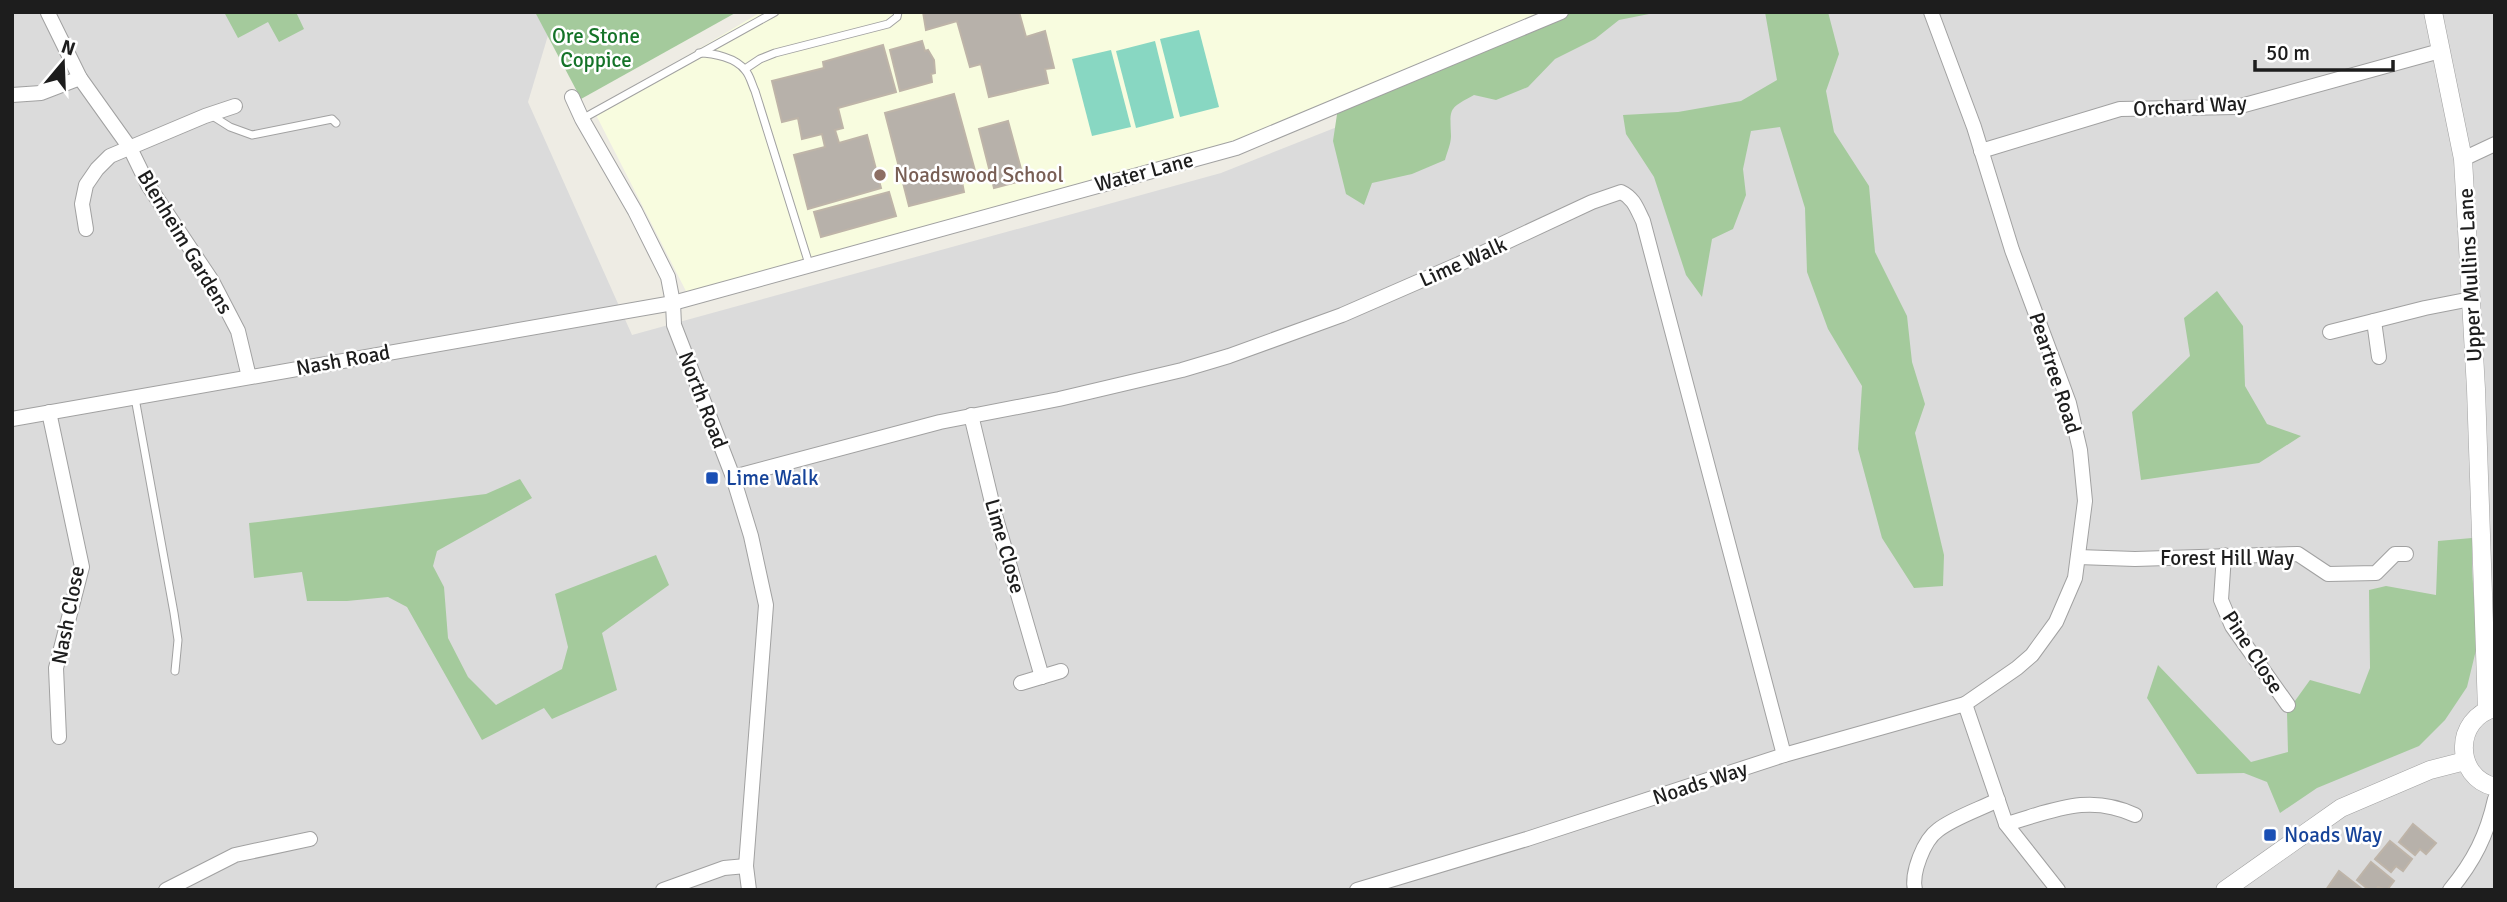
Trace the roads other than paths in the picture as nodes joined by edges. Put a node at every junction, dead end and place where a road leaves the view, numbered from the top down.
1 (48, 12) edge
2 (775, 12) edge
3 (898, 12) edge
4 (1561, 12) edge
5 (1931, 12) edge
6 (2433, 12) edge
7 (2440, 51) junction
8 (699, 53) junction
9 (745, 69) junction
10 (80, 78) junction
11 (12, 95) edge
12 (572, 97) dead end
13 (235, 106) dead end
14 (210, 114) junction
15 (582, 119) junction
16 (336, 123) dead end
17 (2495, 144) edge
18 (130, 148) junction
19 (1980, 151) junction
20 (2463, 159) junction
21 (86, 229) dead end
22 (808, 264) junction
23 (2471, 299) junction
24 (673, 303) junction
25 (2374, 321) junction
26 (2330, 332) dead end
27 (2379, 357) dead end
28 (249, 377) junction
29 (135, 398) junction
30 (49, 412) junction
31 (971, 415) junction
32 (12, 419) edge
33 (733, 477) junction
34 (2488, 516) edge
35 (2406, 554) dead end
36 (2224, 555) junction
37 (2078, 557) junction
38 (175, 671) dead end
39 (1061, 671) dead end
40 (1042, 677) junction
41 (1021, 683) dead end
42 (1965, 704) junction
43 (2288, 705) dead end
44 (2491, 709) edge
45 (59, 737) dead end
46 (1784, 755) junction
47 (2465, 761) junction
48 (2495, 786) edge
49 (2495, 799) edge
50 (1998, 800) junction
51 (2135, 815) dead end
52 (2006, 824) junction
53 (310, 839) dead end
54 (746, 866) junction
55 (166, 890) edge
56 (663, 890) edge
57 (749, 890) edge
58 (1357, 890) edge
59 (1914, 890) edge
60 (2058, 890) edge
61 (2225, 890) edge
62 (2450, 890) edge

1 - 10 street, Blenheim Gardens
2 - 8 lane
3 - 9 lane
4 - 22 street, Water Lane
5 - 19 street, Peartree Road
6 - 7 street, Upper Mullins Lane
7 - 19 street, Orchard Way
7 - 20 street, Upper Mullins Lane
8 - 9 lane
8 - 15 lane
9 - 22 lane
10 - 11 street
10 - 18 street, Blenheim Gardens
12 - 15 street, North Road
13 - 14 street, Blenheim Gardens
14 - 16 lane
14 - 18 street, Blenheim Gardens
15 - 24 street, North Road
17 - 20 street
18 - 21 street, Blenheim Gardens
18 - 28 street, Blenheim Gardens
19 - 37 street, Peartree Road
20 - 23 street, Upper Mullins Lane
22 - 24 street, Water Lane
23 - 25 street
23 - 34 street, Upper Mullins Lane
24 - 28 street, Nash Road
24 - 33 street, North Road
25 - 26 street
25 - 27 street
28 - 29 street, Nash Road
29 - 30 street, Nash Road
29 - 38 lane
30 - 32 street, Nash Road
30 - 45 street, Nash Close
31 - 33 street, Lime Walk
31 - 40 street, Lime Close
31 - 46 street, Lime Walk
33 - 54 street, North Road
34 - 44 street, Upper Mullins Lane
35 - 36 street, Forest Hill Way
36 - 37 street, Forest Hill Way
36 - 43 street, Pine Close
37 - 42 street, Peartree Road
39 - 40 street
40 - 41 street
42 - 46 street, Noads Way
42 - 50 street
44 - 47 street
46 - 58 street, Noads Way
47 - 48 street
47 - 61 street
49 - 62 street
50 - 52 street
50 - 59 street
51 - 52 street
52 - 60 street
53 - 55 street
54 - 56 street
54 - 57 street, North Road

